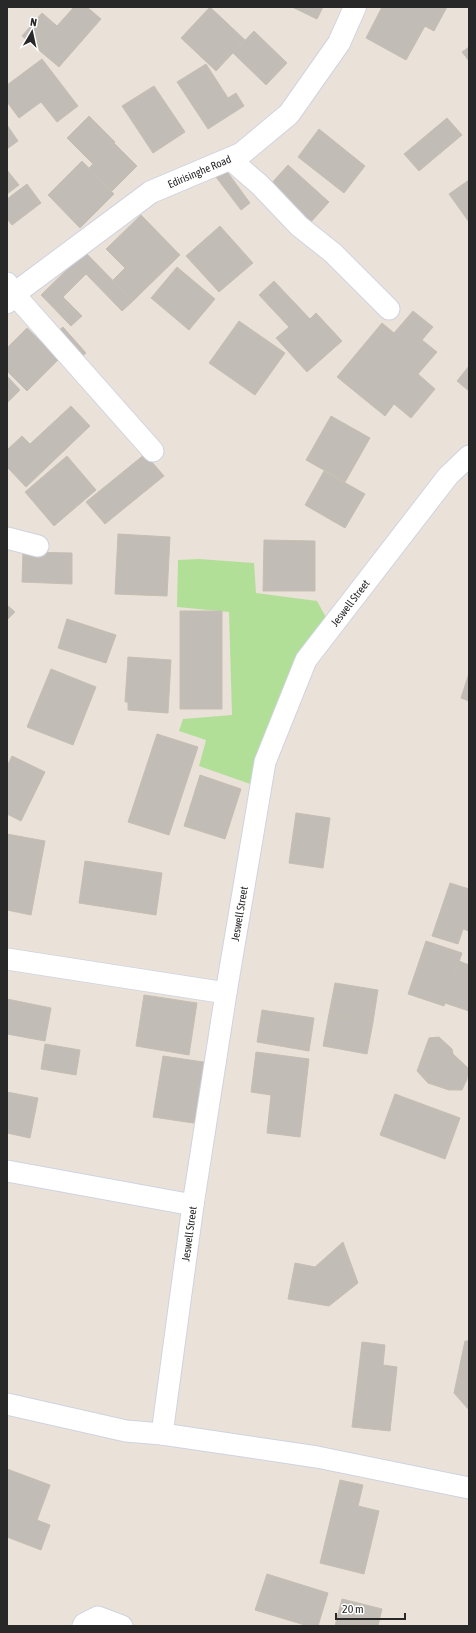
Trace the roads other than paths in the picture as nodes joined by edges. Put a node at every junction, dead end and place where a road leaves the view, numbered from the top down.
1 (355, 7) edge
2 (230, 159) junction
3 (9, 293) edge
4 (389, 309) dead end
5 (153, 451) dead end
6 (469, 456) edge
7 (7, 538) edge
8 (38, 546) dead end
9 (7, 959) edge
10 (226, 993) junction
11 (7, 1171) edge
12 (193, 1205) junction
13 (7, 1404) edge
14 (162, 1434) junction
15 (469, 1488) edge
16 (83, 1626) edge
17 (122, 1626) edge

1 - 2 main road, Edirisinghe Road
2 - 3 main road, Edirisinghe Road
2 - 4 street
3 - 5 street
6 - 10 street, Jeswell Street
7 - 8 street
9 - 10 street
10 - 12 street, Jeswell Street
11 - 12 street
12 - 14 street, Jeswell Street
13 - 14 street
14 - 15 street
16 - 17 street

